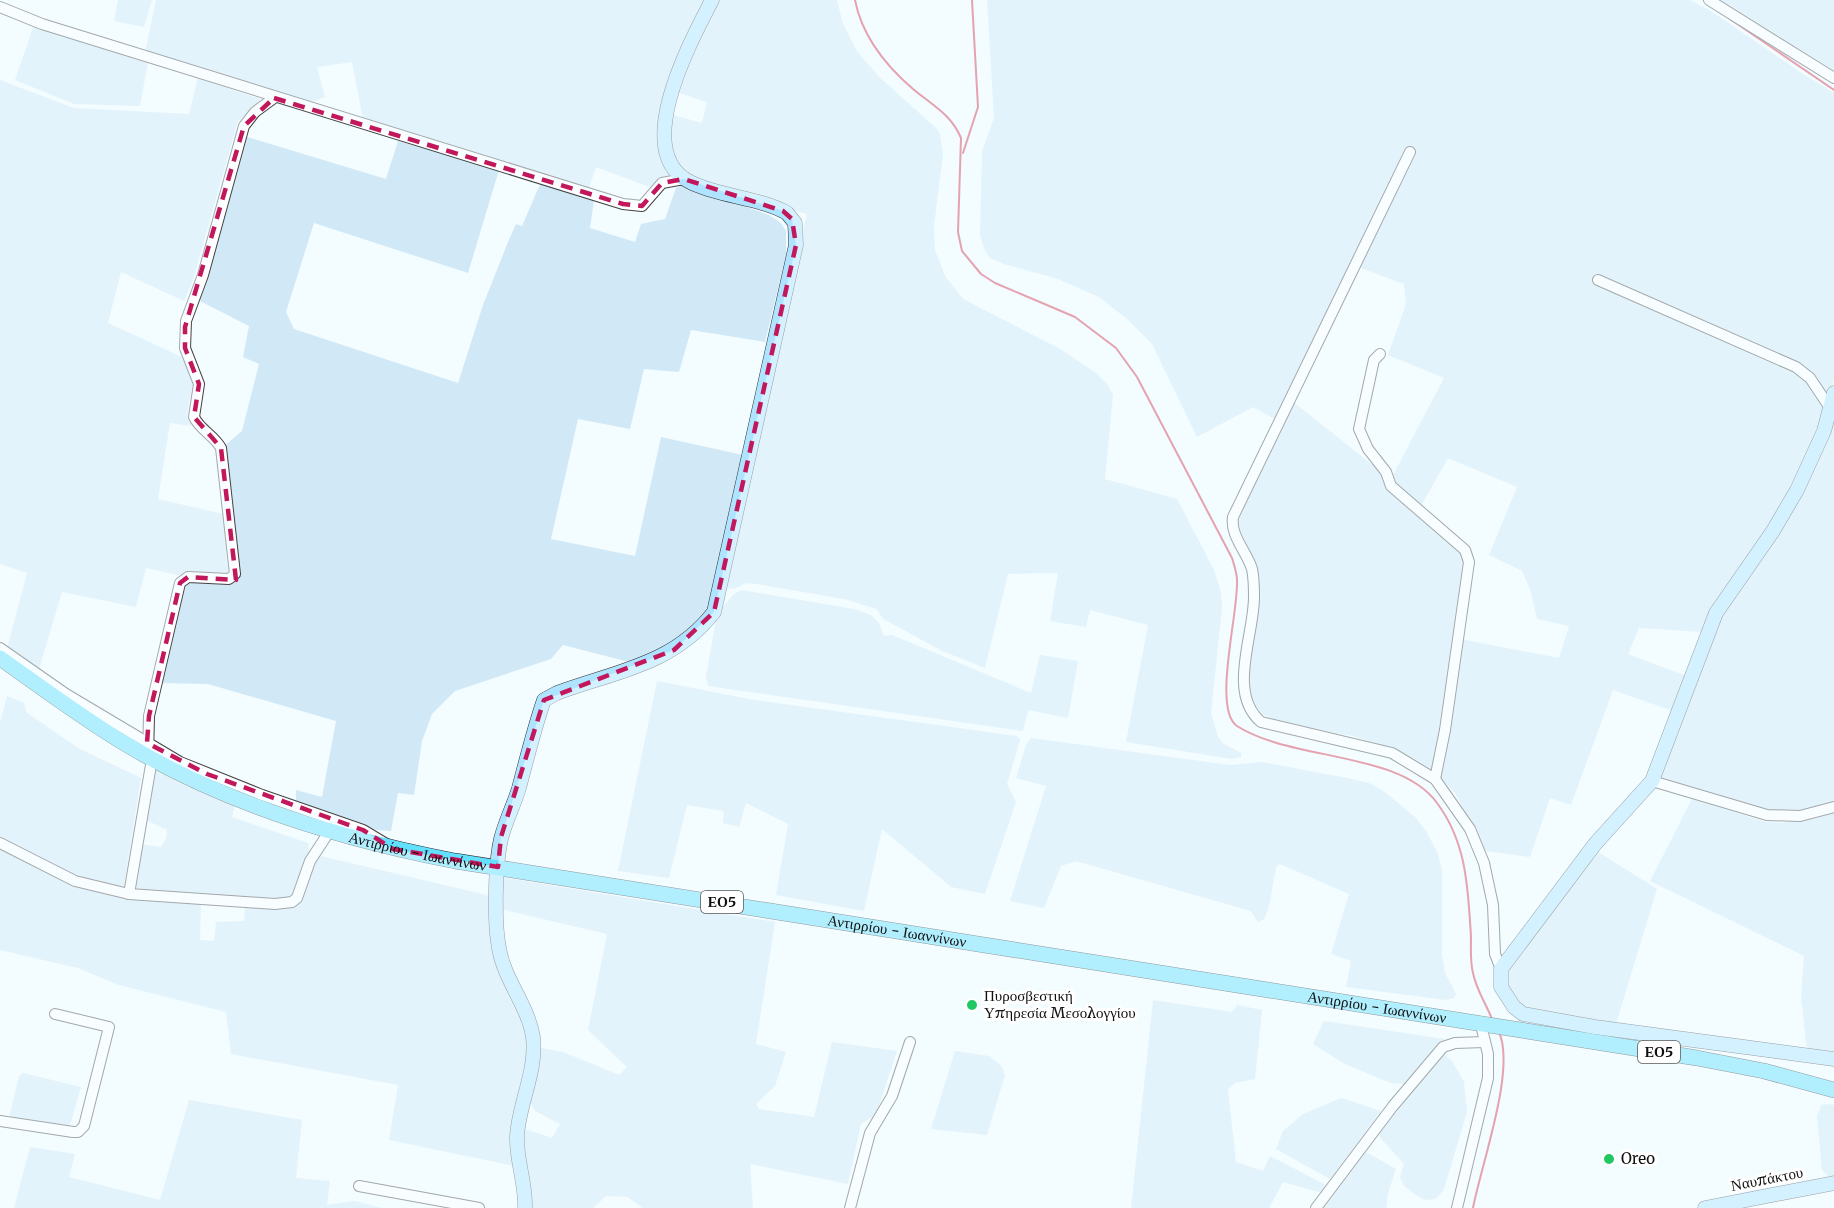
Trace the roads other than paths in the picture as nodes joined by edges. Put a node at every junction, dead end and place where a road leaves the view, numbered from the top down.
1 (712, 0) edge
2 (1709, 0) edge
3 (0, 7) edge
4 (1834, 78) edge
5 (274, 98) junction
6 (1410, 152) dead end
7 (684, 179) junction
8 (1598, 280) dead end
9 (1380, 354) dead end
10 (1834, 393) edge
11 (1830, 408) junction
12 (0, 648) edge
13 (0, 658) edge
14 (149, 753) junction
15 (1435, 779) junction
16 (1652, 780) junction
17 (1834, 807) edge
18 (329, 832) junction
19 (0, 843) edge
20 (393, 849) junction
21 (498, 867) junction
22 (129, 894) junction
23 (1501, 969) junction
24 (55, 1014) dead end
25 (1523, 1014) junction
26 (1484, 1026) junction
27 (1517, 1031) junction
28 (910, 1042) dead end
29 (1485, 1042) junction
30 (1834, 1059) edge
31 (1834, 1090) edge
32 (0, 1121) edge
33 (1834, 1183) edge
34 (359, 1186) dead end
35 (478, 1208) edge
36 (525, 1208) edge
37 (850, 1208) edge
38 (1316, 1208) edge
39 (1457, 1208) edge
40 (1705, 1208) edge

1 - 7 street
2 - 4 street
3 - 5 street
5 - 7 street
5 - 14 street
6 - 15 street
7 - 21 street
8 - 11 street
9 - 15 street
10 - 11 street
11 - 16 street
12 - 14 street
13 - 14 main road, Αντιρρίου - Ιωαννίνων / ΕΟ5
14 - 18 main road, Αντιρρίου - Ιωαννίνων / ΕΟ5
14 - 20 street
14 - 22 street
15 - 23 street
16 - 17 street
16 - 23 street
18 - 20 main road, Αντιρρίου - Ιωαννίνων / ΕΟ5
18 - 22 street
19 - 22 street
20 - 21 main road, Αντιρρίου - Ιωαννίνων / ΕΟ5
21 - 26 main road, Αντιρρίου - Ιωαννίνων / ΕΟ5
21 - 36 street
23 - 25 street
24 - 32 street
25 - 27 street
25 - 30 street
26 - 27 main road, Αντιρρίου - Ιωαννίνων / ΕΟ5
26 - 29 street
27 - 31 main road, Αντιρρίου - Ιωαννίνων / ΕΟ5
28 - 37 street
29 - 38 street
29 - 39 street
33 - 40 street, Ναυπάκτου
34 - 35 street

